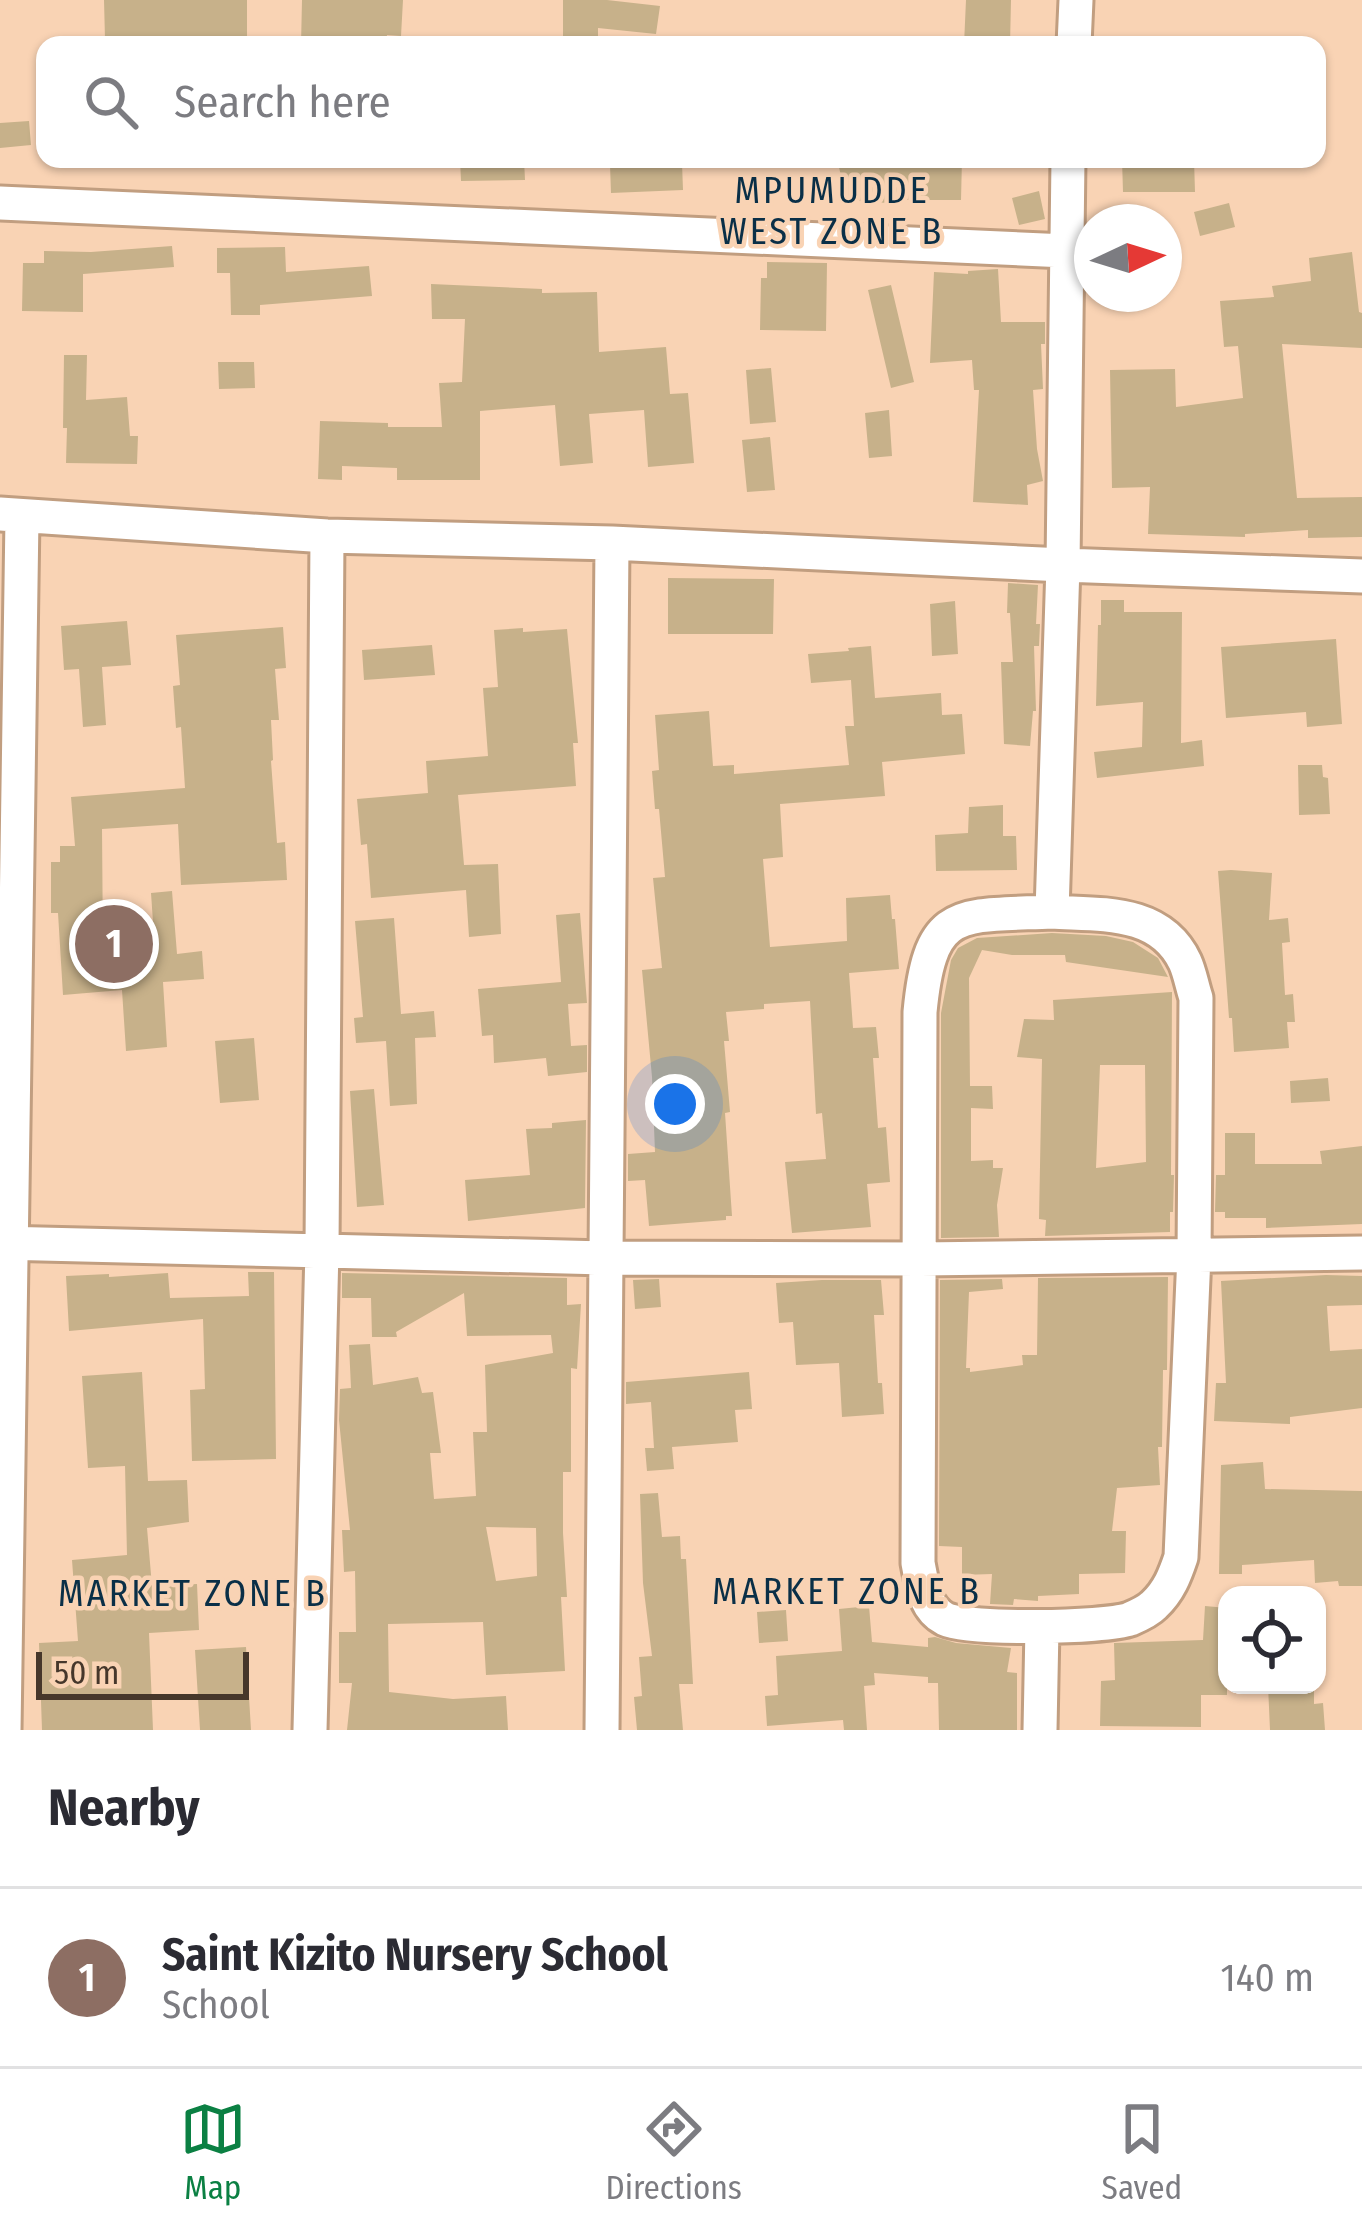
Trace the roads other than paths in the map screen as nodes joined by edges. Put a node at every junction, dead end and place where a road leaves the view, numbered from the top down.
1 (1076, 0) edge
2 (1074, 36) edge
3 (1068, 168) edge
4 (0, 203) edge
5 (1066, 251) junction
6 (11, 516) edge
7 (327, 536) junction
8 (612, 544) junction
9 (1063, 566) junction
10 (1362, 576) edge
11 (1052, 912) junction
12 (6, 1243) edge
13 (322, 1249) junction
14 (1362, 1253) edge
15 (1194, 1255) junction
16 (605, 1258) junction
17 (921, 1258) junction
18 (1042, 1628) junction
19 (4, 1730) edge
20 (310, 1730) edge
21 (602, 1730) edge
22 (1040, 1730) edge

1 - 2 street
3 - 5 street
4 - 5 street
5 - 9 street
6 - 7 street
6 - 12 street
7 - 8 street
7 - 13 street
8 - 9 street
8 - 16 street
9 - 10 street
9 - 11 street
11 - 15 street
11 - 17 street
12 - 13 street
12 - 19 street
13 - 16 street
13 - 20 street
14 - 15 street
15 - 17 street
15 - 18 street
16 - 17 street
16 - 21 street
17 - 18 street
18 - 22 street

